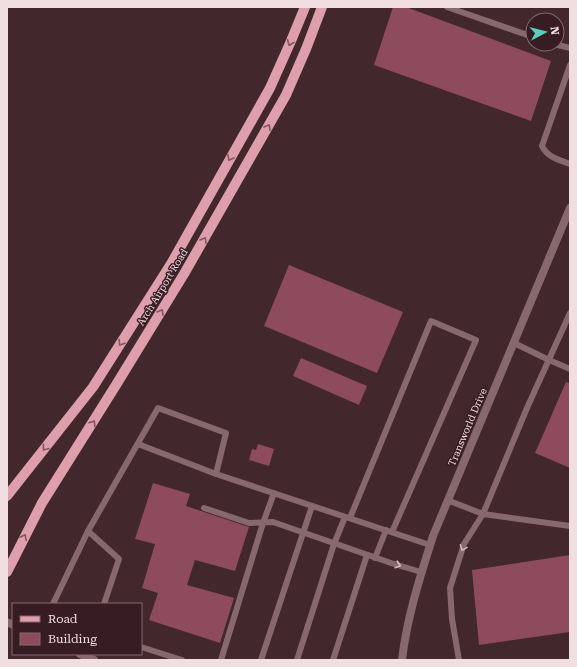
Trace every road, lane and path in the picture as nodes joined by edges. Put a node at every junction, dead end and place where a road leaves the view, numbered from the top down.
1 (305, 7) edge
2 (322, 7) edge
3 (447, 7) edge
4 (525, 34) edge
5 (570, 65) edge
6 (570, 164) edge
7 (570, 209) edge
8 (570, 313) edge
9 (514, 343) junction
10 (549, 360) junction
11 (570, 368) edge
12 (138, 444) junction
13 (216, 474) junction
14 (11, 487) edge
15 (274, 493) junction
16 (7, 496) edge
17 (447, 500) junction
18 (312, 506) junction
19 (204, 508) dead end
20 (483, 514) junction
21 (347, 518) junction
22 (263, 523) junction
23 (570, 526) edge
24 (88, 531) junction
25 (389, 531) junction
26 (304, 533) junction
27 (334, 544) junction
28 (430, 545) junction
29 (367, 555) junction
30 (375, 558) junction
31 (7, 572) edge
32 (421, 572) junction
33 (53, 603) edge
34 (104, 603) edge
35 (142, 647) edge
36 (82, 655) edge
37 (94, 660) edge
38 (182, 660) edge
39 (221, 660) edge
40 (261, 660) edge
41 (297, 660) edge
42 (333, 660) edge
43 (402, 660) edge
44 (459, 660) edge

1 -> 14 main road, Arch Airport Road
31 -> 2 main road, Arch Airport Road
3 - 4 lane
5 - 6 lane
7 - 9 street, Transworld Drive
8 - 10 lane
9 - 10 lane
9 - 17 street, Transworld Drive
10 - 11 lane
10 - 20 lane
12 - 13 lane
12 - 13 lane
12 - 24 lane
13 - 15 lane
14 - 16 main road, Arch Airport Road
15 - 18 lane
15 - 22 lane
17 - 20 lane
17 - 28 street, Transworld Drive
18 - 21 lane
18 - 26 lane
19 - 22 lane
20 - 23 lane
20 -> 44 lane
21 - 25 lane
21 - 25 lane
21 - 27 lane
22 - 26 lane
22 - 39 lane
24 - 33 lane
24 - 34 lane
25 - 28 lane
25 - 30 lane
26 - 27 lane
26 - 40 lane
27 - 29 lane
27 - 41 lane
28 - 32 street, Transworld Drive
29 - 30 lane
29 - 42 lane
30 -> 32 lane
32 - 43 street, Transworld Drive
35 - 38 lane
36 - 37 street

